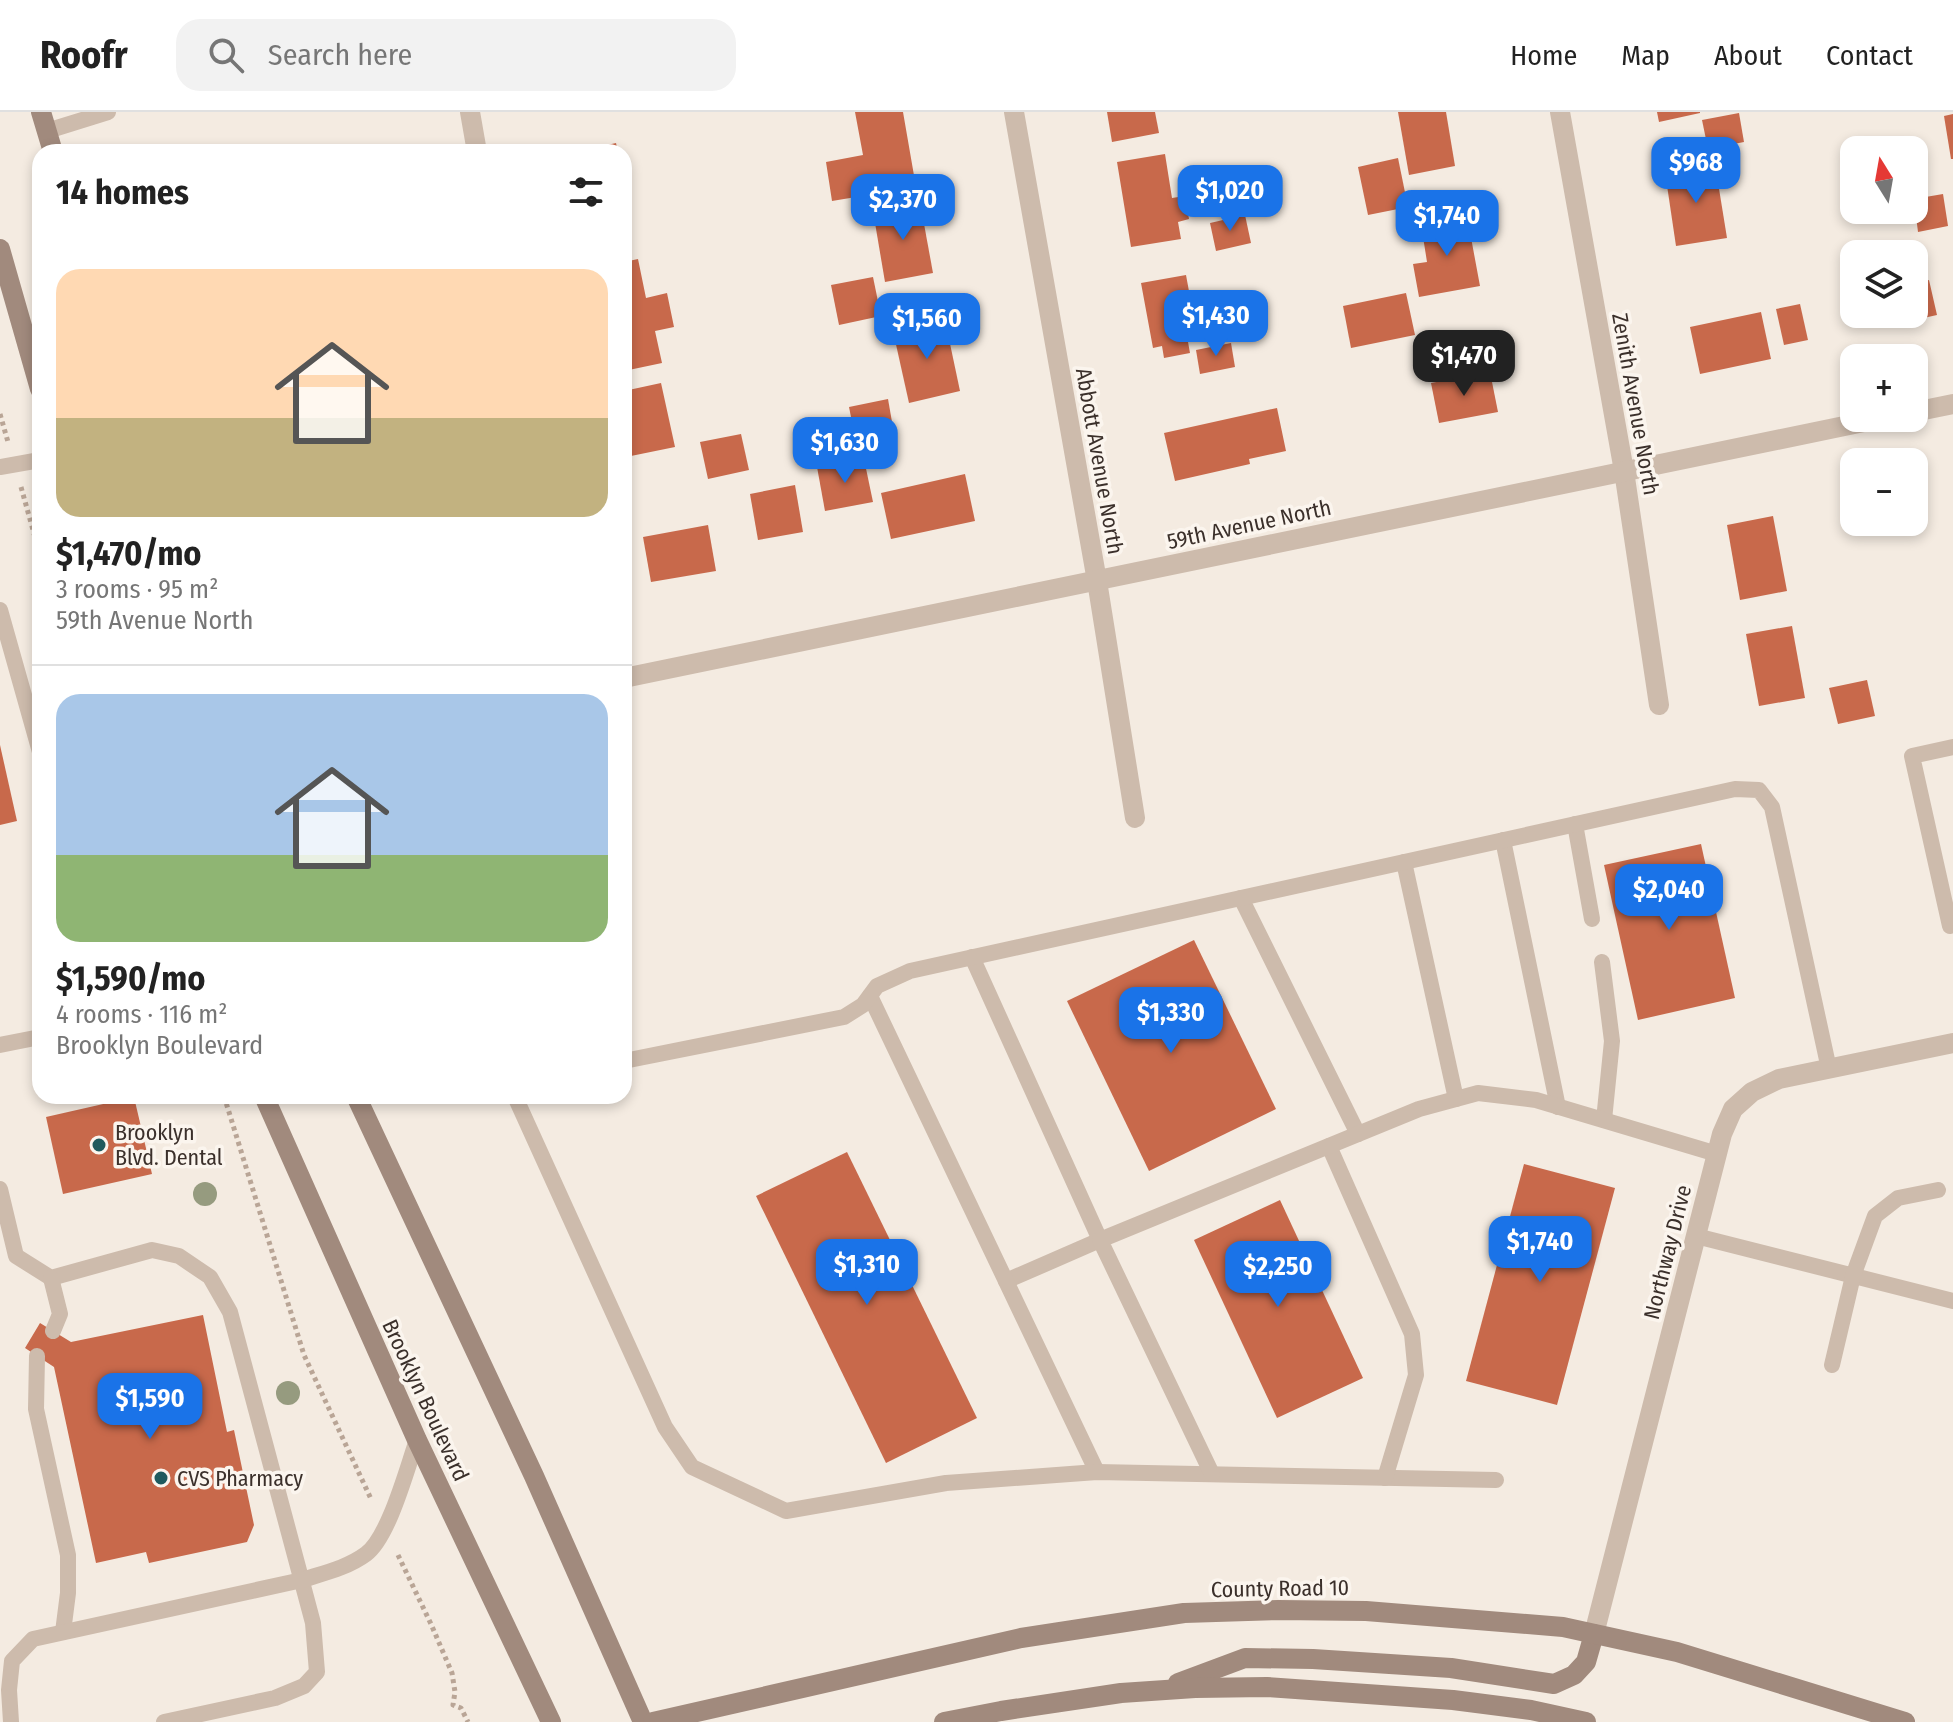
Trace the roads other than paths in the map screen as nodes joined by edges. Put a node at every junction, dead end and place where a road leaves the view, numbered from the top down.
1 (108, 112) edge
2 (470, 112) edge
3 (1014, 112) edge
4 (1560, 112) edge
5 (44, 122) edge
6 (51, 144) edge
7 (476, 144) edge
8 (0, 249) edge
9 (32, 361) edge
10 (1953, 404) edge
11 (1928, 409) edge
12 (1840, 427) edge
13 (32, 461) edge
14 (0, 467) edge
15 (1624, 471) junction
16 (1097, 581) junction
17 (0, 610) edge
18 (632, 676) edge
19 (1659, 705) dead end
20 (32, 724) edge
21 (1953, 747) edge
22 (1135, 818) dead end
23 (1575, 824) junction
24 (1503, 840) junction
25 (1404, 862) junction
26 (1241, 898) junction
27 (1592, 919) dead end
28 (1953, 925) edge
29 (972, 957) junction
30 (1602, 962) dead end
31 (870, 996) junction
32 (32, 1039) edge
33 (1953, 1043) edge
34 (0, 1045) edge
35 (632, 1059) edge
36 (1829, 1069) junction
37 (1456, 1099) junction
38 (268, 1104) edge
39 (360, 1104) edge
40 (518, 1104) edge
41 (1558, 1107) junction
42 (1604, 1120) junction
43 (1358, 1134) junction
44 (1329, 1146) junction
45 (1717, 1154) junction
46 (0, 1189) edge
47 (1938, 1190) dead end
48 (1696, 1236) junction
49 (1100, 1240) junction
50 (1853, 1276) junction
51 (51, 1278) junction
52 (1006, 1281) junction
53 (1953, 1301) edge
54 (53, 1331) dead end
55 (37, 1356) dead end
56 (1832, 1365) dead end
57 (417, 1440) junction
58 (1097, 1472) junction
59 (1212, 1474) junction
60 (1385, 1478) junction
61 (1496, 1480) dead end
62 (302, 1580) junction
63 (63, 1632) junction
64 (1594, 1634) junction
65 (1155, 1691) junction
66 (1001, 1717) edge
67 (11, 1722) edge
68 (164, 1722) edge
69 (551, 1722) edge
70 (643, 1722) edge
71 (653, 1722) edge
72 (944, 1722) edge
73 (1586, 1722) edge
74 (1905, 1722) edge

1 - 5 lane
2 - 7 street
3 - 16 street, Abbott Avenue North
4 - 15 street, Zenith Avenue North
5 - 6 main road
8 - 9 main road
10 - 11 street
12 - 15 street, 59th Avenue North
13 - 14 lane
15 - 16 street, 59th Avenue North
15 - 19 street, Zenith Avenue North
16 - 18 street, 59th Avenue North
16 - 22 street, Abbott Avenue North
17 - 20 lane
21 - 28 lane
23 - 24 lane
23 - 27 lane
23 - 36 lane
24 - 25 lane
24 - 41 lane
25 - 26 lane
25 - 37 lane
26 - 29 lane
26 - 43 lane
29 - 31 lane
29 - 49 lane
30 - 42 lane
31 - 35 lane
31 - 52 lane
32 - 34 lane
33 - 36 street, Northway Drive
36 - 45 street, Northway Drive
37 - 41 lane
37 - 43 lane
38 - 57 main road, Brooklyn Boulevard
39 - 70 main road
40 - 58 lane
41 - 42 lane
42 - 45 lane
43 - 44 lane
44 - 49 lane
44 - 60 lane
45 - 48 street, Northway Drive
46 - 51 lane
47 - 50 lane
48 - 50 lane
48 - 64 street, Northway Drive
49 - 52 lane
49 - 59 lane
50 - 53 lane
50 - 56 lane
51 - 54 lane
51 - 62 lane
52 - 58 lane
55 - 63 lane
57 - 62 lane
57 - 69 main road, Brooklyn Boulevard
58 - 59 lane
59 - 60 lane
60 - 61 lane
62 - 63 lane
62 - 68 lane
63 - 67 lane
64 - 65 main road
64 - 71 main road, County Road 10
64 - 74 main road, County Road 10
65 - 66 main road
65 - 73 main road
66 - 72 main road

